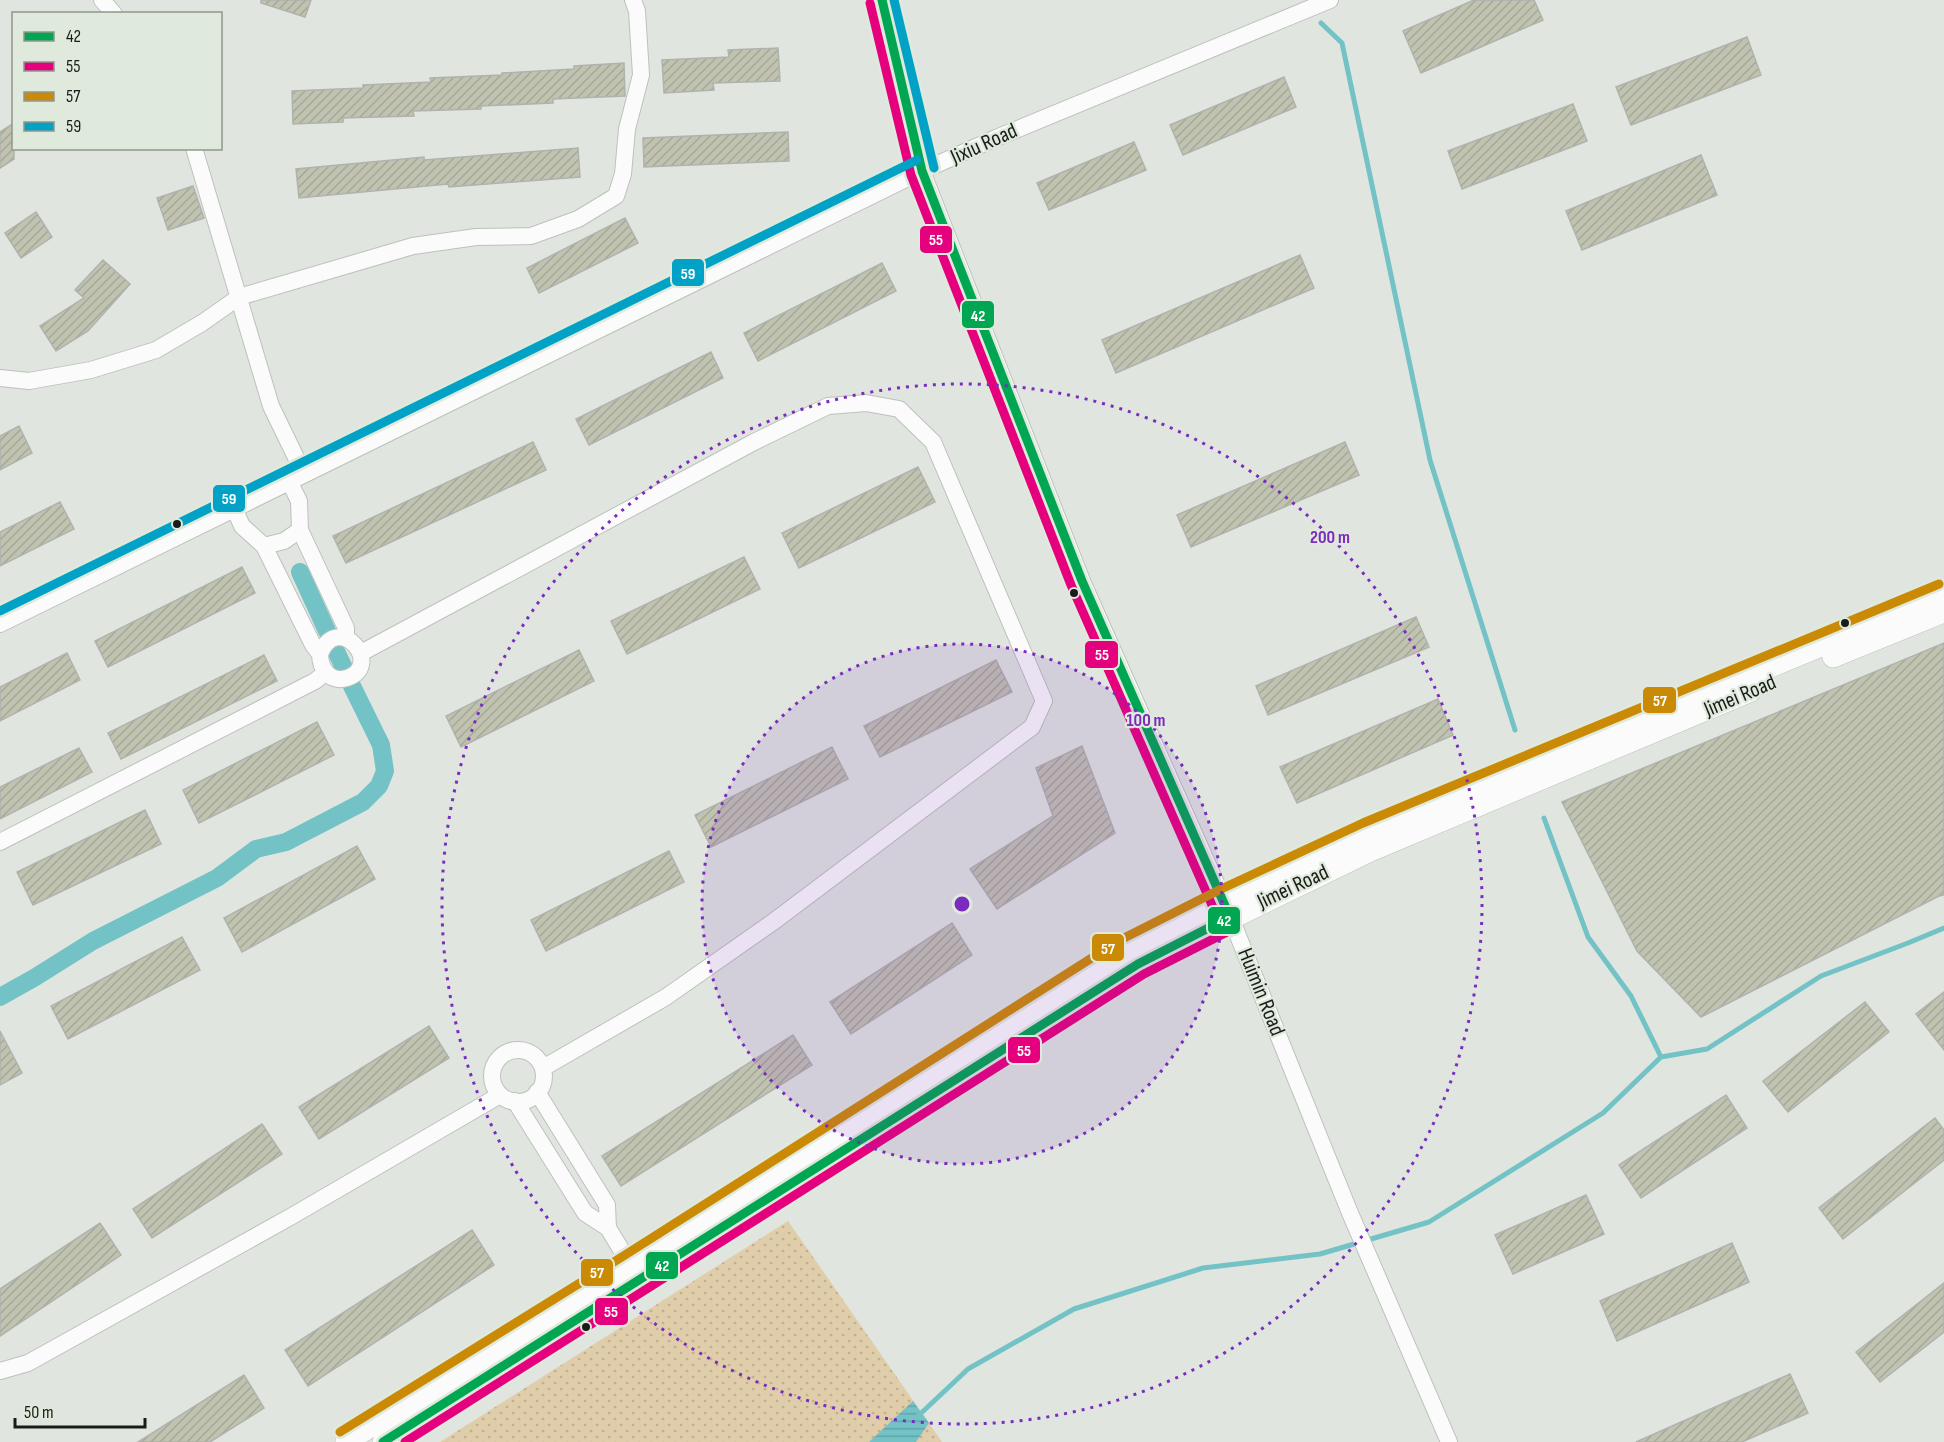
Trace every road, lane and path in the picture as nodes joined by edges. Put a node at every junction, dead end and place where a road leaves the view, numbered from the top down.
1 (102, 0) edge
2 (633, 0) edge
3 (882, 0) edge
4 (1330, 0) edge
5 (112, 12) edge
6 (195, 150) edge
7 (922, 171) junction
8 (239, 297) junction
9 (0, 378) edge
10 (296, 478) junction
11 (234, 508) junction
12 (300, 530) junction
13 (264, 546) junction
14 (1944, 595) edge
15 (1944, 612) edge
16 (0, 624) edge
17 (346, 638) junction
18 (361, 653) junction
19 (320, 654) junction
20 (325, 673) junction
21 (0, 842) edge
22 (1227, 909) junction
23 (543, 1068) junction
24 (537, 1092) junction
25 (507, 1098) junction
26 (608, 1228) junction
27 (635, 1272) junction
28 (0, 1371) edge
29 (346, 1442) edge
30 (383, 1442) edge
31 (1449, 1442) edge

1 - 5 street
2 - 8 street
3 - 7 street, Huimin Road
4 - 7 street, Jixiu Road
6 - 8 street
7 - 10 street, Jixiu Road
7 - 22 street, Huimin Road
8 - 9 street
8 - 10 street
10 - 11 street, Jixiu Road
10 - 12 street
11 - 13 street
11 - 16 street, Jixiu Road
12 - 13 street
12 - 17 street
13 - 19 street
14 - 22 main road, Jimei Road
15 - 22 main road, Jimei Road
17 - 18 street
17 - 19 street
18 - 20 street
18 - 23 street
19 - 20 street
20 - 21 street
22 - 27 main road, Jimei Road
22 - 31 street, Huimin Road
23 - 24 street
23 - 25 street
24 - 25 street
24 - 26 street
25 - 26 street
25 - 28 street
26 - 27 street
27 - 29 main road, Jimei Road
27 - 30 main road, Jimei Road

